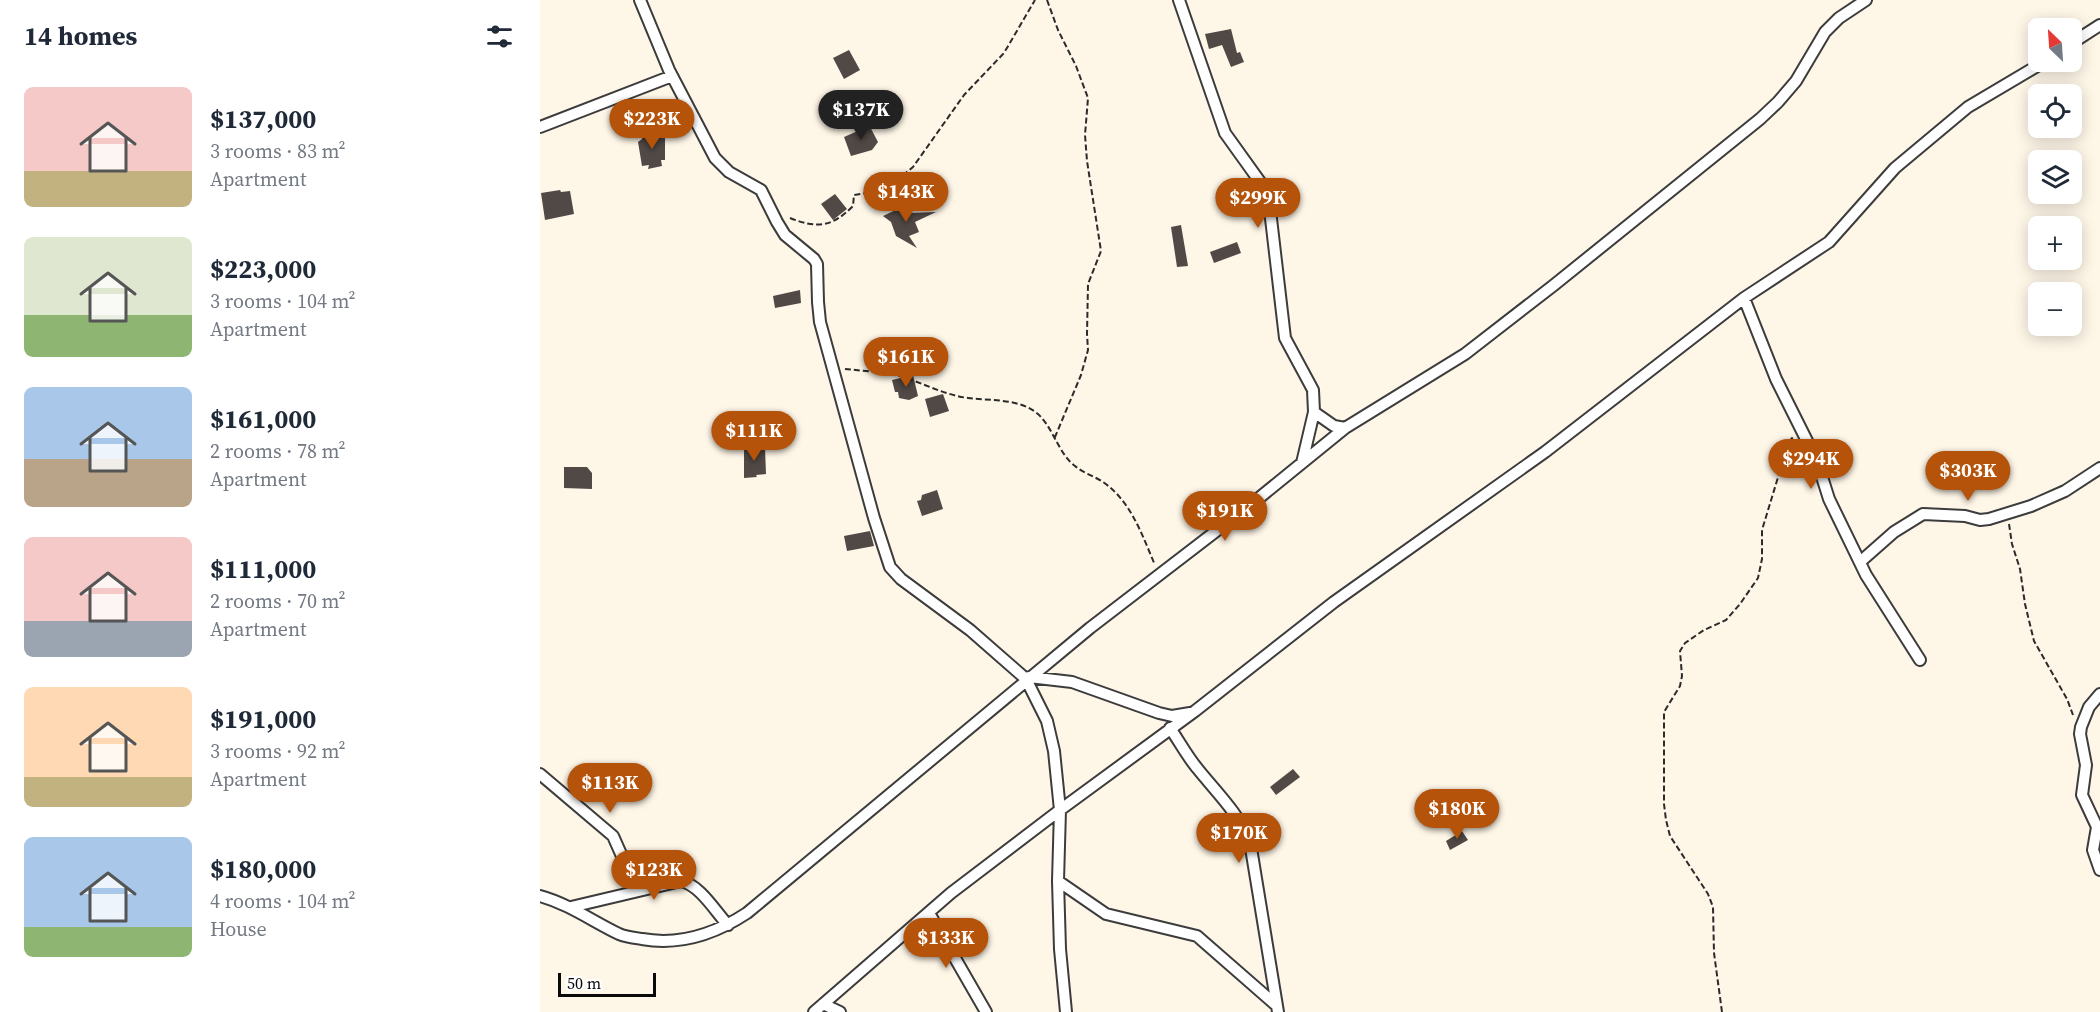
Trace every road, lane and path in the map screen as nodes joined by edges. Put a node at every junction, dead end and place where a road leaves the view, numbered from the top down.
1 (640, 0) edge
2 (1035, 0) edge
3 (1047, 0) edge
4 (1179, 0) edge
5 (1866, 0) edge
6 (2100, 25) edge
7 (2082, 37) edge
8 (2028, 71) edge
9 (672, 76) junction
10 (540, 127) edge
11 (770, 211) junction
12 (1744, 298) junction
13 (833, 368) junction
14 (1314, 412) junction
15 (1346, 428) junction
16 (1801, 428) junction
17 (1055, 436) junction
18 (1302, 463) junction
19 (2100, 468) edge
20 (2008, 512) junction
21 (1860, 562) junction
22 (1159, 574) junction
23 (1920, 660) dead end
24 (1028, 678) junction
25 (2100, 694) edge
26 (1195, 711) junction
27 (1170, 728) junction
28 (2080, 734) junction
29 (540, 774) edge
30 (1060, 810) junction
31 (2100, 870) edge
32 (1058, 881) junction
33 (637, 890) junction
34 (540, 896) edge
35 (571, 907) junction
36 (929, 913) junction
37 (728, 926) junction
38 (823, 1004) junction
39 (1277, 1008) edge
40 (814, 1012) edge
41 (840, 1012) edge
42 (986, 1012) edge
43 (1066, 1012) edge
44 (1722, 1012) edge

1 - 9 street
2 - 11 path
3 - 17 path
4 - 14 street
5 - 15 street
6 - 7 street
8 - 12 street
9 - 10 street
9 - 11 street
11 - 13 street
12 - 16 street
12 - 26 street
13 - 17 path
13 - 24 street
14 - 15 street
14 - 18 street
15 - 18 street
16 - 21 street
16 - 44 path
17 - 22 path
18 - 22 street
19 - 20 street
20 - 21 street
20 - 28 path
21 - 23 street
22 - 24 street
24 - 26 street
24 - 30 street
24 - 37 street
25 - 28 street
26 - 27 street
27 - 30 street
27 - 39 street
28 - 31 street
29 - 33 street
30 - 32 street
30 - 36 street
32 - 39 street
32 - 43 street
33 - 35 street
33 - 37 street
34 - 35 street
35 - 37 street
36 - 38 street
36 - 42 street
38 - 40 street
38 - 41 street

